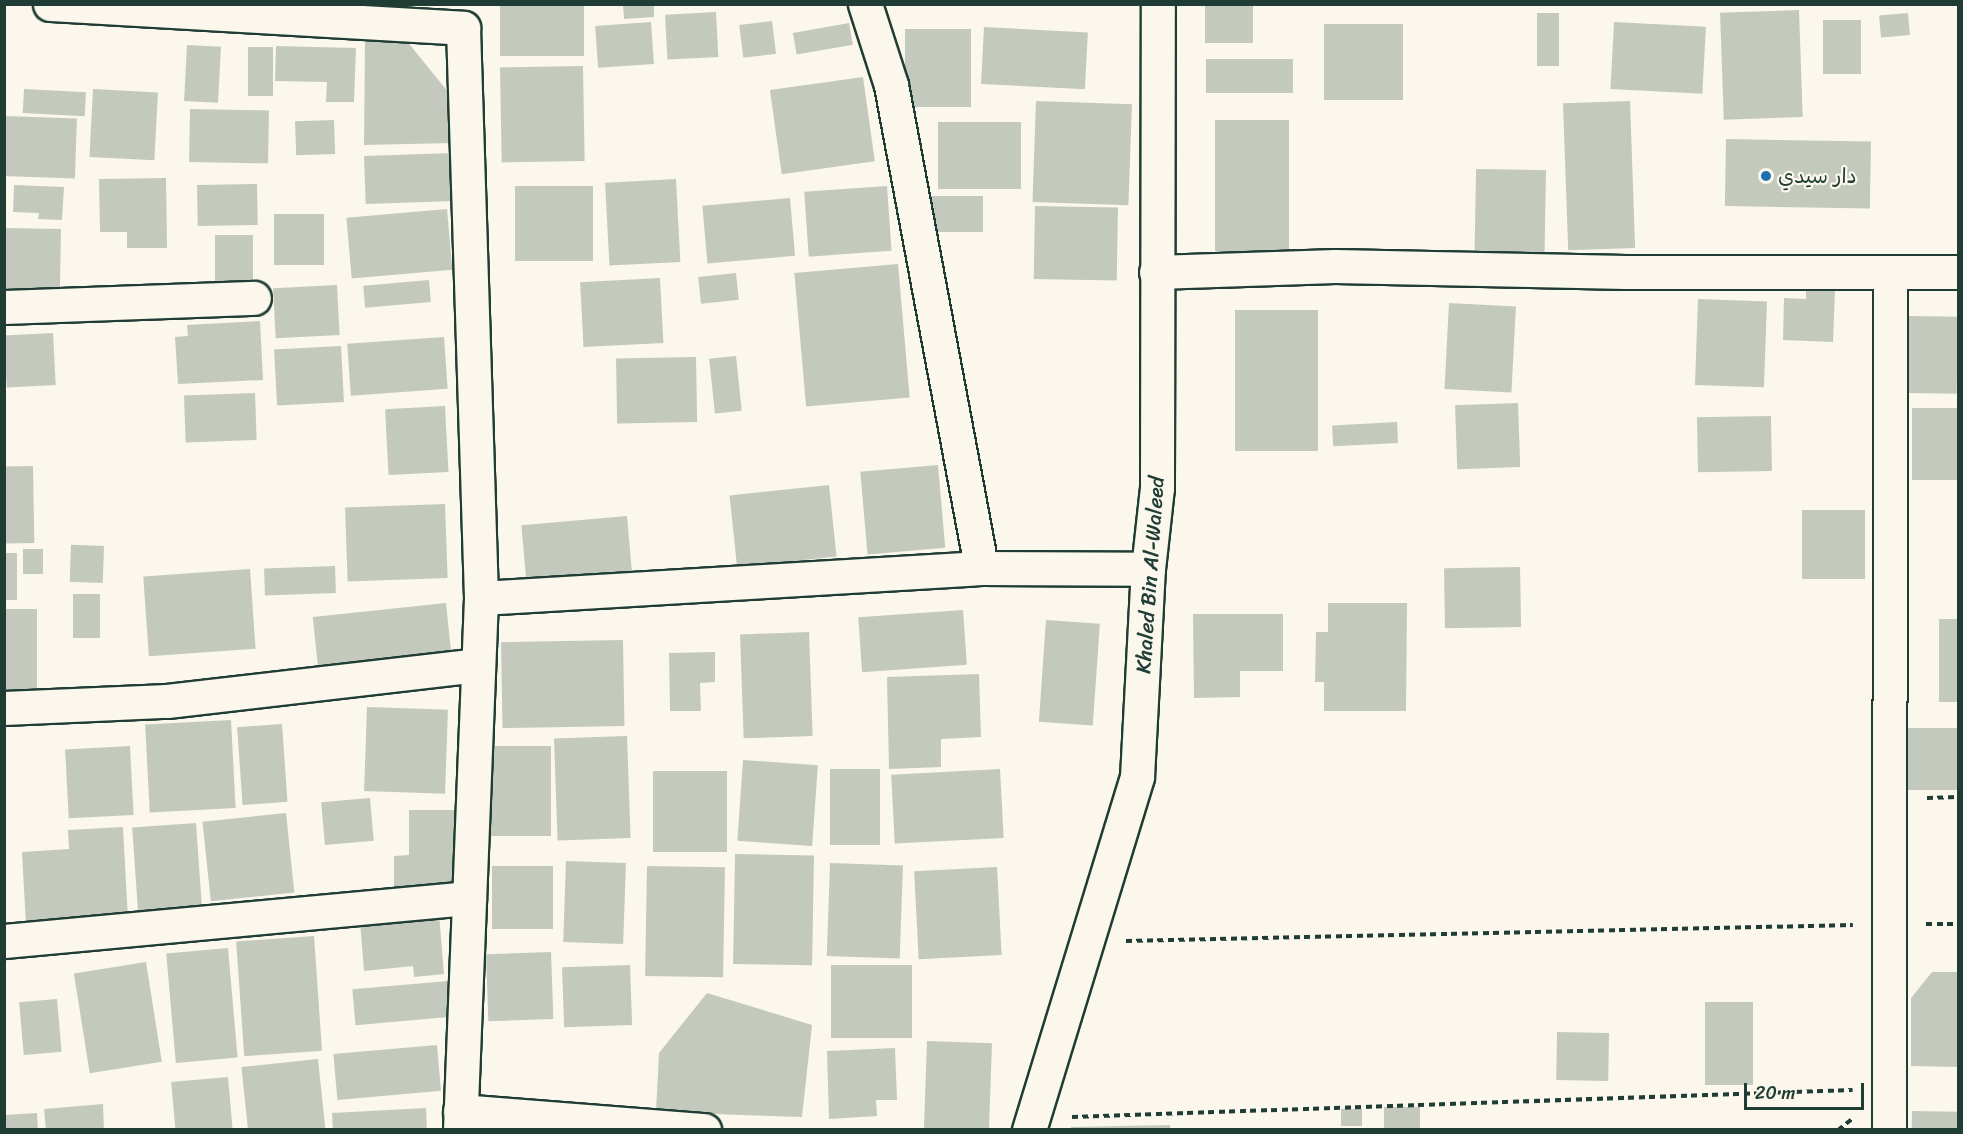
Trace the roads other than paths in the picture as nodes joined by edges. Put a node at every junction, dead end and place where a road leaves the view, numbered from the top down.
1 (50, 4) edge
2 (865, 4) edge
3 (1158, 4) edge
4 (1156, 272) junction
5 (1959, 272) edge
6 (1890, 274) junction
7 (254, 298) dead end
8 (4, 307) edge
9 (981, 568) junction
10 (1148, 569) junction
11 (482, 598) junction
12 (477, 665) junction
13 (4, 708) edge
14 (469, 898) junction
15 (4, 941) edge
16 (460, 1120) edge
17 (1024, 1126) edge
18 (704, 1130) edge
19 (1889, 1130) edge

1 - 11 street
2 - 9 street
3 - 4 street, Khaled Bin Al-Waleed
4 - 6 street
4 - 10 street, Khaled Bin Al-Waleed
5 - 6 street
6 - 19 street
7 - 8 street
9 - 10 street
9 - 11 street
10 - 17 street, Khaled Bin Al-Waleed
11 - 12 street
12 - 13 street
12 - 14 street
14 - 15 street
14 - 16 street
16 - 18 street

